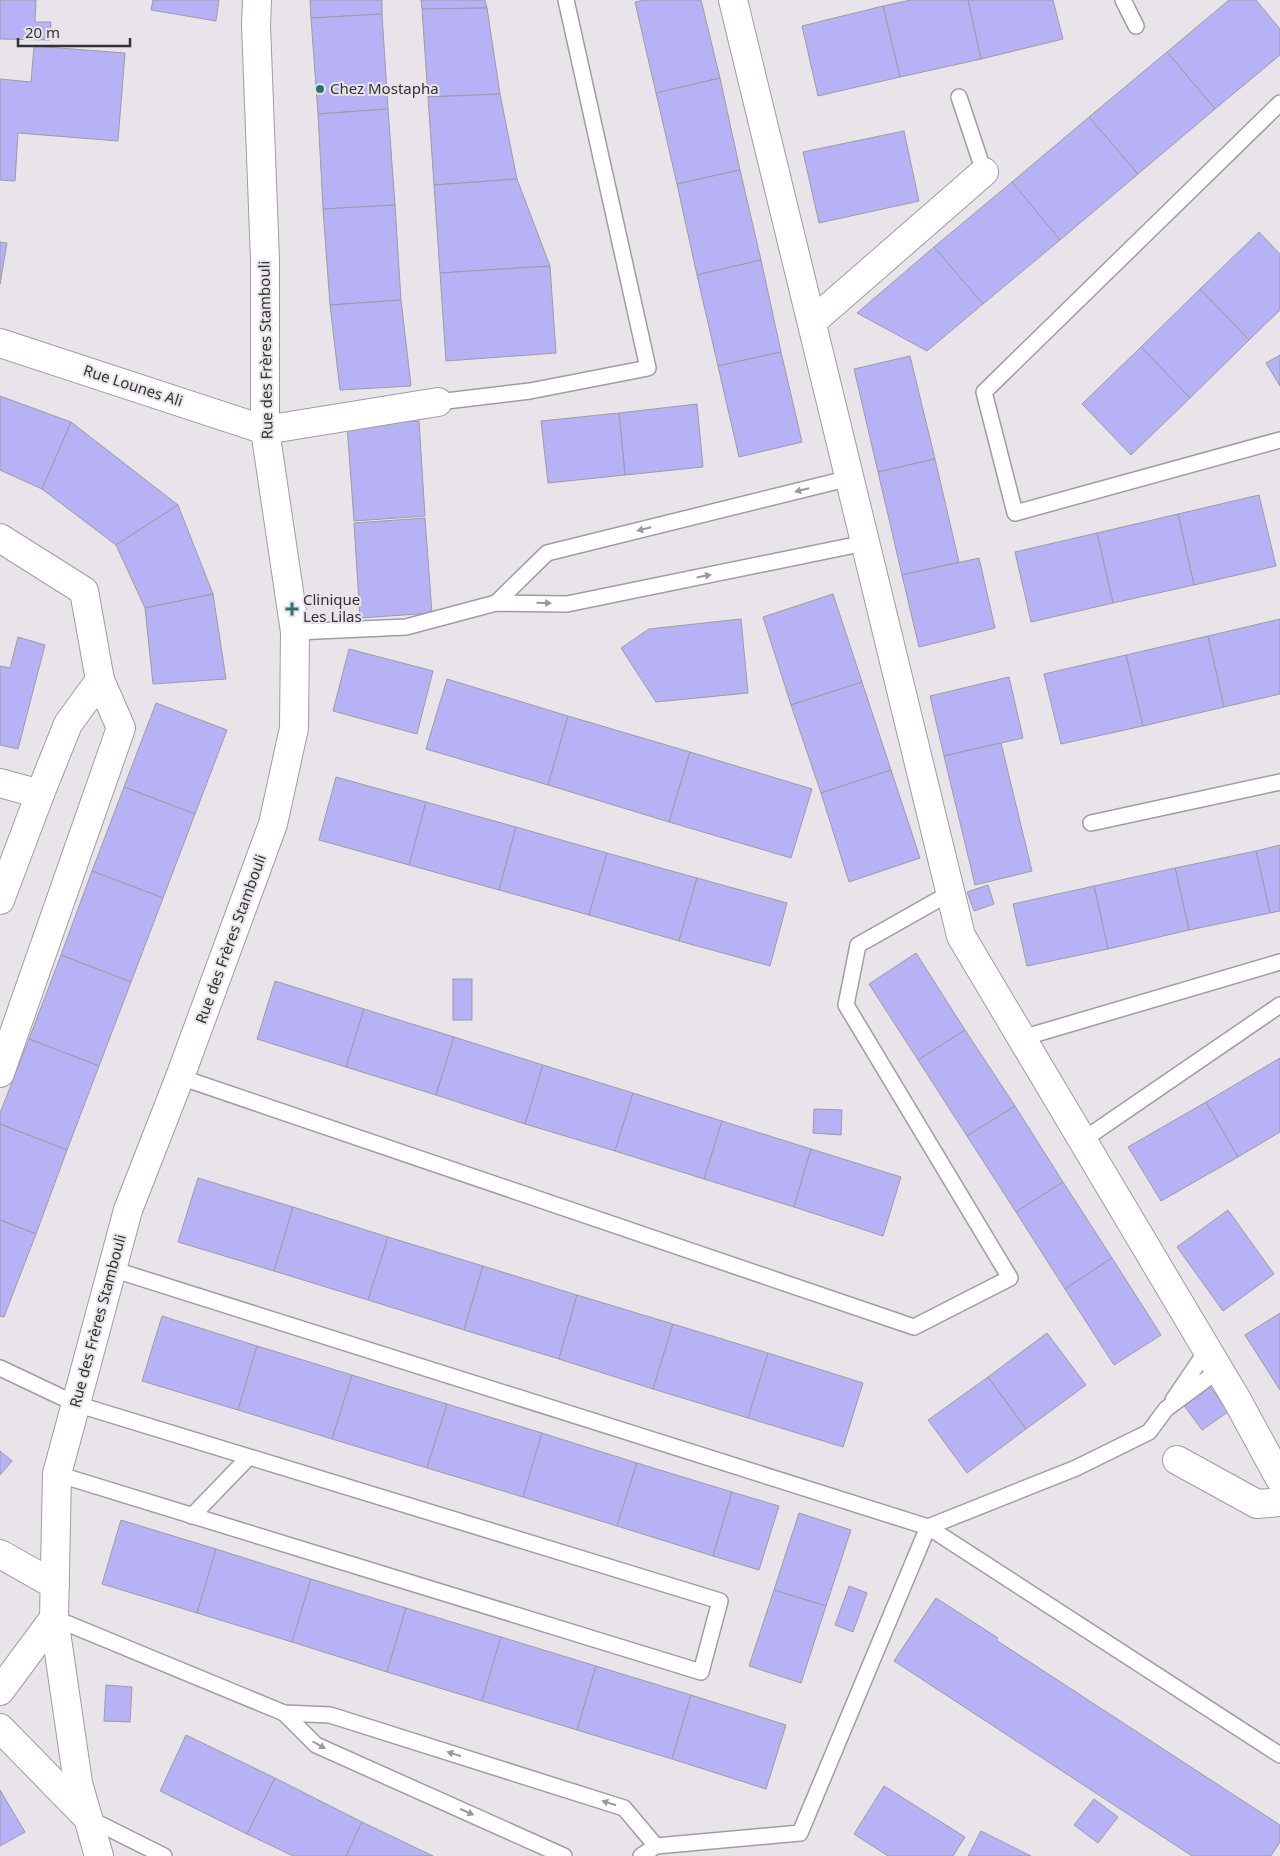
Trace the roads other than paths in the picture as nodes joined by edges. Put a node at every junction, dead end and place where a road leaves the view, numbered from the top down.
1 (257, 0) edge
2 (566, 0) edge
3 (733, 0) edge
4 (1123, 0) edge
5 (1136, 26) dead end
6 (958, 97) dead end
7 (1280, 103) edge
8 (984, 172) joint
9 (812, 322) junction
10 (0, 343) edge
11 (438, 402) joint
12 (265, 430) junction
13 (1280, 440) edge
14 (850, 478) junction
15 (0, 538) edge
16 (866, 543) junction
17 (496, 603) junction
18 (295, 632) junction
19 (100, 680) junction
20 (1280, 782) edge
21 (0, 783) edge
22 (40, 794) junction
23 (1091, 823) dead end
24 (950, 893) junction
25 (0, 900) edge
26 (1280, 962) edge
27 (1280, 1005) edge
28 (1022, 1038) junction
29 (0, 1073) edge
30 (180, 1077) junction
31 (1082, 1140) junction
32 (112, 1269) junction
33 (1213, 1360) junction
34 (0, 1368) edge
35 (76, 1404) junction
36 (1166, 1409) junction
37 (248, 1458) junction
38 (1177, 1460) dead end
39 (57, 1474) junction
40 (1280, 1479) edge
41 (1280, 1502) edge
42 (192, 1516) junction
43 (928, 1527) junction
44 (0, 1554) edge
45 (55, 1585) junction
46 (54, 1618) junction
47 (0, 1691) edge
48 (284, 1713) junction
49 (0, 1728) edge
50 (1280, 1754) edge
51 (88, 1818) junction
52 (656, 1846) junction
53 (99, 1856) edge
54 (164, 1856) edge
55 (564, 1856) edge
56 (641, 1856) edge

1 - 12 street, Rue des Frères Stambouli
2 - 11 lane
3 - 9 street
4 - 5 lane
6 - 8 lane
7 - 13 lane
8 - 9 street
9 - 14 street
10 - 12 street, Rue Lounes Ali
11 - 12 street
12 - 18 street, Rue des Frères Stambouli
14 - 16 street
14 -> 17 lane
15 - 19 street
17 -> 16 lane
16 - 24 street
17 - 18 lane
18 - 30 street, Rue des Frères Stambouli
19 - 22 street
19 - 29 street
20 - 23 lane
21 - 22 street
22 - 25 street
24 - 28 street
24 - 30 lane
26 - 28 lane
27 - 31 lane
28 - 31 street
30 - 32 street, Rue des Frères Stambouli
31 - 33 street
32 - 35 street, Rue des Frères Stambouli
32 - 43 lane
33 - 36 lane
33 - 36 lane
33 - 40 street
34 - 35 lane
35 - 37 lane
35 - 39 street, Rue des Frères Stambouli
36 - 43 lane
37 - 42 lane
37 - 42 lane
38 - 41 street
39 - 42 lane
39 - 45 street, Rue des Frères Stambouli
43 - 50 lane
43 - 52 lane
44 - 45 street
45 - 46 street, Rue des Frères Stambouli
46 - 47 street
46 - 48 lane
46 - 51 street, Rue des Frères Stambouli
52 -> 48 lane
48 -> 55 lane
49 - 51 street
51 - 53 street, Rue des Frères Stambouli
51 - 54 lane
52 - 56 lane

